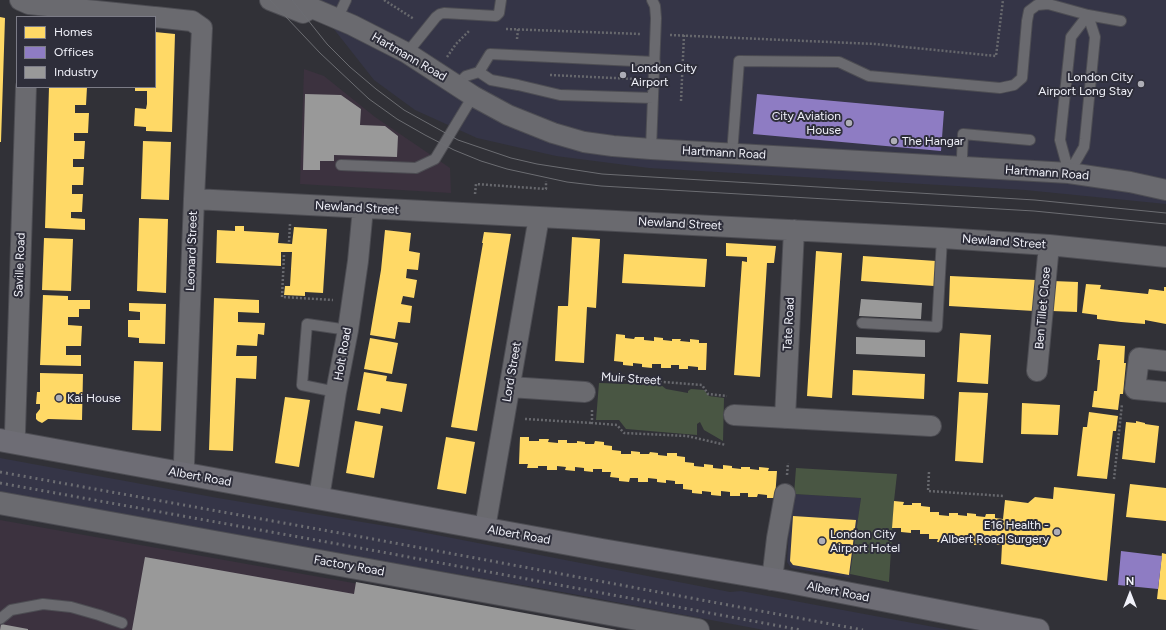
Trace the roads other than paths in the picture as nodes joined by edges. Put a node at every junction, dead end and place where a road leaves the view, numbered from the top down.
1 (270, 0) edge
2 (346, 0) edge
3 (501, 0) edge
4 (652, 0) edge
5 (309, 4) edge
6 (26, 7) edge
7 (1088, 14) junction
8 (142, 16) edge
9 (156, 17) edge
10 (338, 19) junction
11 (1121, 21) dead end
12 (407, 53) junction
13 (655, 62) junction
14 (479, 72) junction
15 (457, 85) junction
16 (26, 88) edge
17 (473, 96) junction
18 (653, 98) junction
19 (1030, 140) dead end
20 (651, 149) junction
21 (732, 154) junction
22 (340, 165) dead end
23 (960, 168) junction
24 (1069, 173) junction
25 (1166, 190) edge
26 (194, 199) junction
27 (363, 208) junction
28 (539, 217) junction
29 (794, 230) junction
30 (942, 238) junction
31 (1049, 245) junction
32 (1166, 257) edge
33 (862, 323) dead end
34 (348, 330) junction
35 (1166, 361) edge
36 (1037, 370) dead end
37 (510, 387) junction
38 (336, 392) junction
39 (1166, 392) edge
40 (588, 400) road end
41 (734, 415) dead end
42 (785, 418) junction
43 (931, 426) dead end
44 (7, 441) edge
45 (182, 474) junction
46 (785, 494) dead end
47 (319, 498) junction
48 (0, 503) edge
49 (485, 528) junction
50 (772, 580) junction
51 (0, 619) edge
52 (122, 623) dead end
53 (698, 630) edge
54 (1038, 630) edge

1 - 5 street, Hartmann Road
2 - 10 lane
3 - 12 lane
4 - 13 lane
5 - 10 street, Hartmann Road
6 - 8 street
7 - 11 lane
7 - 21 lane
7 - 24 lane
7 - 24 lane
9 - 26 street, Leonard Street
10 - 12 street, Hartmann Road
12 - 15 street, Hartmann Road
13 - 14 lane
13 - 18 lane
14 - 15 lane
14 - 18 lane
15 - 17 street, Hartmann Road
16 - 44 street, Saville Road
17 - 20 street, Hartmann Road
17 - 22 lane
18 - 20 lane
19 - 23 lane
20 - 21 street, Hartmann Road
21 - 23 street, Hartmann Road
23 - 24 street, Hartmann Road
24 - 25 street, Hartmann Road
26 - 27 street, Newland Street
26 - 45 street, Leonard Street
27 - 28 street, Newland Street
27 - 34 street, Holt Road
28 - 29 street, Newland Street
28 - 37 street, Lord Street
29 - 30 street, Newland Street
29 - 42 street, Tate Road
30 - 31 street, Newland Street
30 - 33 lane
31 - 32 street, Newland Street
31 - 36 street, Ben Tillet Close
34 - 38 street, Holt Road
34 - 38 lane
35 - 39 street
37 - 40 street, Muir Street
37 - 49 street, Lord Street
38 - 47 street, Holt Road
41 - 42 street
42 - 43 street
44 - 45 main road, Albert Road
45 - 47 main road, Albert Road
46 - 50 street
47 - 49 main road, Albert Road
48 - 53 street, Factory Road
49 - 50 main road, Albert Road
50 - 54 main road, Albert Road
51 - 52 lane

